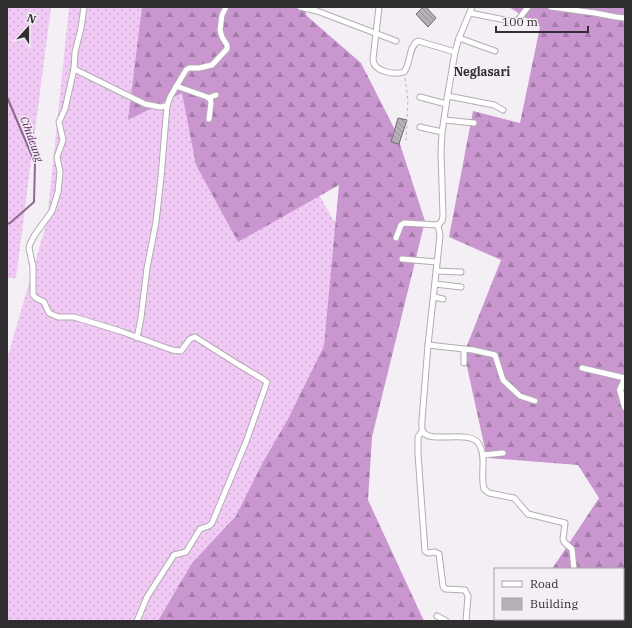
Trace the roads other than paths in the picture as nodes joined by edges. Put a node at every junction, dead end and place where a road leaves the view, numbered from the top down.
1 (84, 7) edge
2 (226, 7) edge
3 (300, 7) edge
4 (380, 7) edge
5 (472, 7) edge
6 (528, 7) edge
7 (551, 7) edge
8 (470, 13) junction
9 (625, 18) edge
10 (377, 34) junction
11 (459, 38) junction
12 (396, 41) dead end
13 (495, 51) dead end
14 (455, 52) junction
15 (74, 69) junction
16 (176, 86) junction
17 (216, 95) dead end
18 (448, 96) junction
19 (420, 97) dead end
20 (208, 98) junction
21 (446, 104) junction
22 (167, 106) junction
23 (502, 110) dead end
24 (208, 119) dead end
25 (445, 120) junction
26 (474, 123) dead end
27 (420, 127) dead end
28 (442, 132) junction
29 (438, 225) junction
30 (396, 238) dead end
31 (402, 259) dead end
32 (437, 262) junction
33 (436, 271) junction
34 (461, 272) dead end
35 (435, 284) junction
36 (461, 286) dead end
37 (434, 297) junction
38 (443, 299) dead end
39 (137, 338) junction
40 (428, 346) junction
41 (464, 349) junction
42 (464, 363) dead end
43 (582, 368) dead end
44 (625, 379) edge
45 (535, 401) dead end
46 (625, 407) edge
47 (422, 431) junction
48 (503, 453) dead end
49 (483, 455) junction
50 (574, 568) edge
51 (437, 616) dead end
52 (137, 621) edge
53 (446, 621) edge
54 (466, 621) edge

1 - 15 street
2 - 16 street
3 - 10 street
4 - 10 street
5 - 8 street
6 - 8 street
7 - 9 street
8 - 11 street
10 - 12 street
10 - 14 street
11 - 13 street
11 - 14 street
14 - 18 street
15 - 22 street
15 - 39 street
16 - 20 street
16 - 22 street
17 - 20 street
18 - 21 street
18 - 23 street
19 - 21 street
20 - 24 street
21 - 25 street
22 - 39 street
25 - 26 street
25 - 28 street
27 - 28 street
28 - 29 street
29 - 30 street
29 - 32 street
31 - 32 street
32 - 33 street
33 - 34 street
33 - 35 street
35 - 36 street
35 - 37 street
37 - 38 street
37 - 40 street
39 - 52 street
40 - 41 street
40 - 47 street
41 - 42 street
41 - 45 street
43 - 44 street
44 - 46 street
47 - 49 street
47 - 54 street
48 - 49 street
49 - 50 street
51 - 53 street

